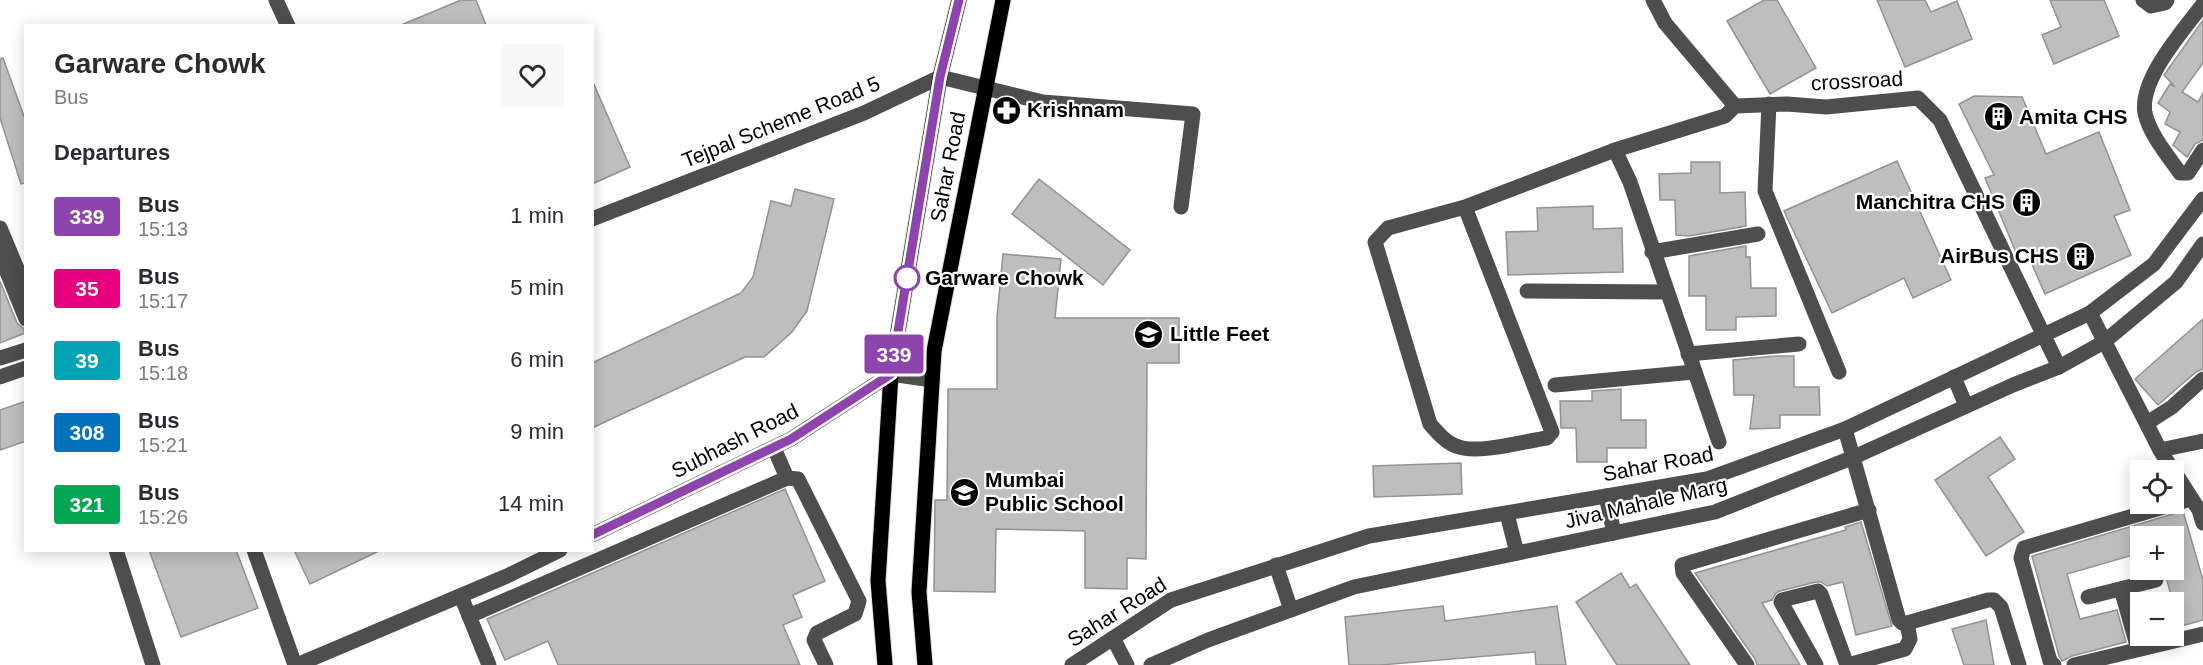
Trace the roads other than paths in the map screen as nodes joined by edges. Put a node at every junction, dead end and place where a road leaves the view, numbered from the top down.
1 (276, 0) edge
2 (959, 0) edge
3 (1003, 0) edge
4 (1653, 0) edge
5 (2143, 0) edge
6 (2167, 0) edge
7 (2203, 4) edge
8 (287, 24) edge
9 (940, 77) junction
10 (985, 89) junction
11 (1769, 104) junction
12 (1735, 106) junction
13 (1616, 150) junction
14 (2203, 150) edge
15 (2203, 199) edge
16 (1181, 207) dead end
17 (1465, 207) junction
18 (594, 218) edge
19 (0, 228) edge
20 (1758, 234) dead end
21 (2203, 244) edge
22 (1652, 252) junction
23 (0, 255) edge
24 (24, 285) edge
25 (1527, 291) dead end
26 (1666, 292) junction
27 (2090, 313) junction
28 (24, 315) edge
29 (2043, 334) junction
30 (2104, 342) junction
31 (1799, 344) dead end
32 (24, 351) edge
33 (1688, 354) junction
34 (0, 358) edge
35 (2059, 368) junction
36 (24, 369) edge
37 (1694, 372) junction
38 (1839, 372) dead end
39 (891, 374) junction
40 (0, 376) edge
41 (1954, 376) junction
42 (2203, 379) edge
43 (932, 380) junction
44 (1555, 385) dead end
45 (1966, 406) junction
46 (2147, 423) junction
47 (1845, 429) junction
48 (2203, 441) edge
49 (1719, 442) dead end
50 (774, 448) junction
51 (2160, 450) junction
52 (1854, 457) junction
53 (2166, 460) edge
54 (787, 478) junction
55 (2184, 488) edge
56 (1606, 496) junction
57 (2191, 499) junction
58 (1869, 510) junction
59 (1507, 514) junction
60 (2203, 523) edge
61 (1614, 533) junction
62 (594, 534) edge
63 (117, 552) edge
64 (255, 552) edge
65 (556, 552) edge
66 (1517, 553) junction
67 (1276, 566) junction
68 (2156, 580) dead end
69 (2121, 589) junction
70 (461, 596) junction
71 (2088, 597) dead end
72 (1291, 610) junction
73 (470, 616) junction
74 (1907, 623) junction
75 (2203, 634) edge
76 (1113, 638) junction
77 (2138, 649) junction
78 (153, 665) edge
79 (296, 665) edge
80 (489, 665) edge
81 (826, 665) edge
82 (885, 665) edge
83 (925, 665) edge
84 (1072, 665) edge
85 (1127, 665) edge
86 (1151, 665) edge
87 (1747, 665) edge
88 (1816, 665) edge
89 (1847, 665) edge
90 (2019, 665) edge
91 (2054, 665) edge
92 (2074, 665) edge

1 - 8 street
2 - 9 main road, Sahar Road
3 - 10 main road, Sahar Road
4 - 12 street
5 - 6 street
7 - 14 street
9 - 10 street
9 - 18 street, Tejpal Scheme Road 5
9 - 39 main road, Sahar Road
10 - 16 street
10 - 43 main road, Sahar Road
11 - 12 street, crossroad
11 - 29 street, crossroad
11 - 38 street
12 - 13 street
13 - 17 street
13 - 22 street
15 - 27 street, Sahar Road
17 - 17 street
19 - 24 street
20 - 22 street
21 - 30 street, Jiva Mahale Marg
22 - 26 street
23 - 28 street
25 - 26 street
26 - 33 street
27 - 29 street, Sahar Road
27 - 30 street
29 - 35 street, crossroad
29 - 41 street, Sahar Road
30 - 35 street, Jiva Mahale Marg
30 - 46 street
31 - 33 street
32 - 34 street
33 - 37 street
35 - 45 street, Jiva Mahale Marg
36 - 40 street
37 - 44 street
37 - 49 street
39 - 43 street
39 - 50 street, Subhash Road
39 - 82 main road, Sahar Road
41 - 45 street
41 - 47 street, Sahar Road
42 - 46 street
43 - 83 main road, Sahar Road
45 - 52 street, Jiva Mahale Marg
46 - 51 street
47 - 52 street
47 - 56 street, Sahar Road
48 - 51 street
50 - 54 street
50 - 62 street, Subhash Road
51 - 53 street
52 - 58 street
52 - 61 street, Jiva Mahale Marg
54 - 73 street
54 - 81 street
55 - 57 street
56 - 59 street, Sahar Road
56 - 61 street
57 - 60 street
57 - 91 street
58 - 74 street
58 - 87 street
59 - 66 street
59 - 67 street, Sahar Road
61 - 66 street, Jiva Mahale Marg
63 - 78 street
64 - 79 street
65 - 70 street
66 - 72 street, Jiva Mahale Marg
67 - 72 street
67 - 76 street, Sahar Road
68 - 69 street
69 - 71 street
69 - 77 street
70 - 73 street
70 - 79 street
72 - 86 street, Jiva Mahale Marg
73 - 80 street
74 - 89 street
74 - 90 street
75 - 77 street
76 - 84 street, Sahar Road
76 - 85 street
77 - 92 street
88 - 89 street

